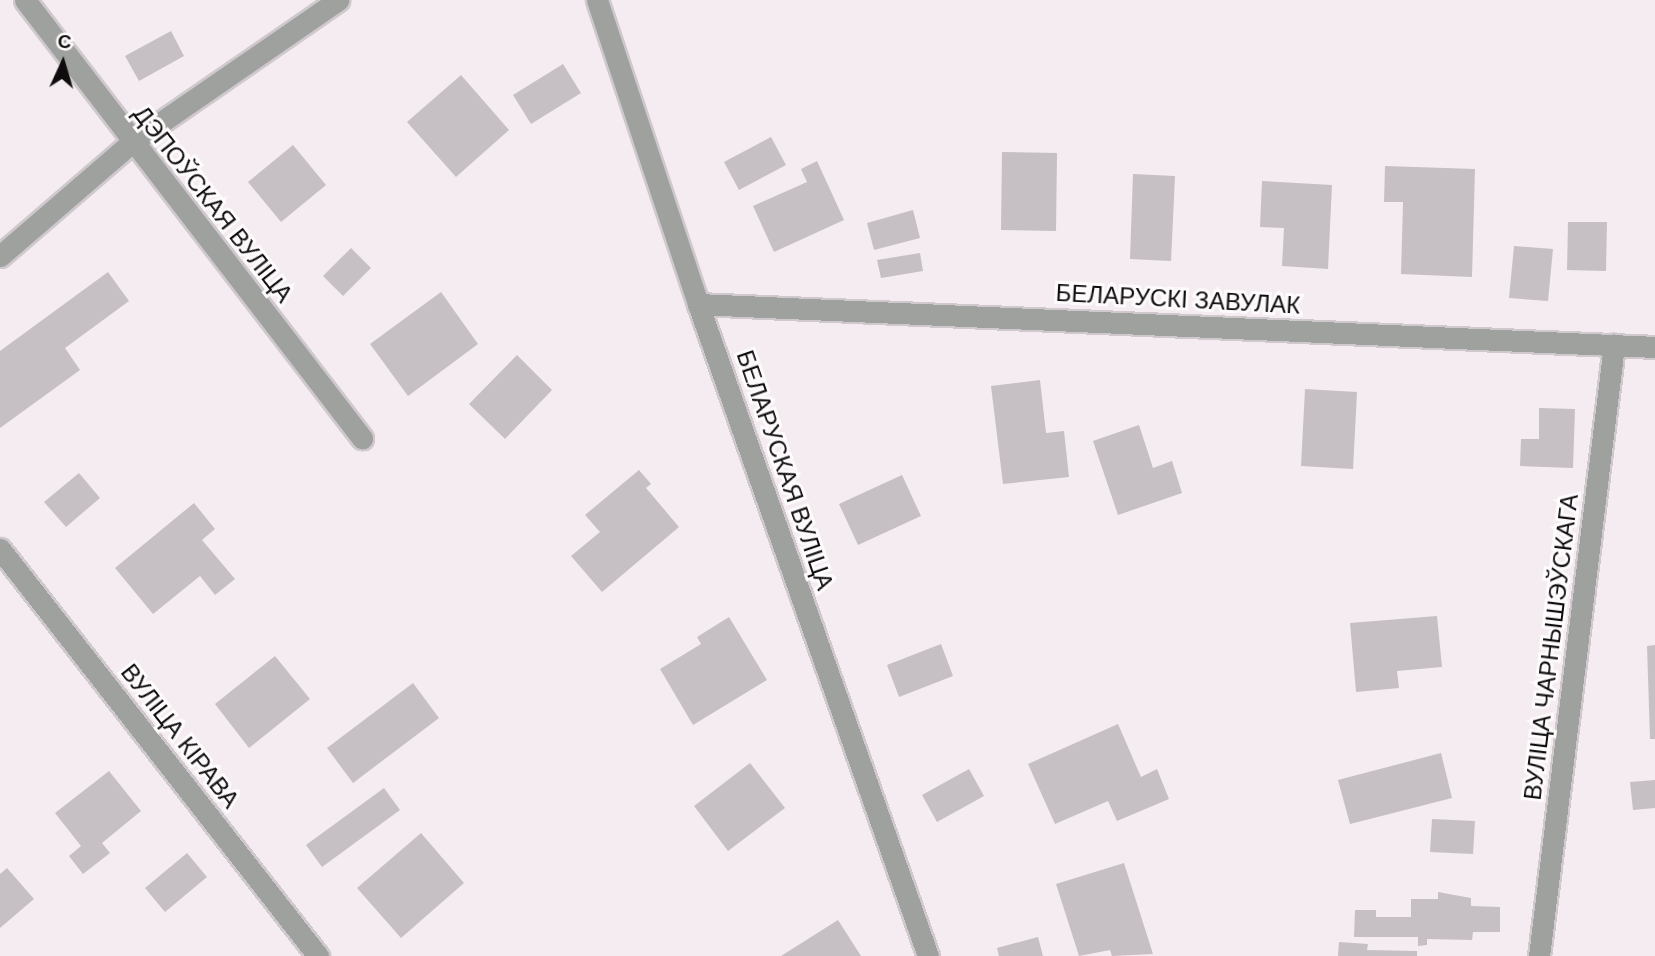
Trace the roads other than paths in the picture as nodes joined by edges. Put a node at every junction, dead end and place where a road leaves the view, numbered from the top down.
1 (25, 0) edge
2 (338, 0) edge
3 (597, 0) edge
4 (131, 143) junction
5 (0, 256) edge
6 (698, 304) junction
7 (1614, 345) junction
8 (1655, 347) edge
9 (362, 438) dead end
10 (0, 549) edge
11 (318, 956) edge
12 (928, 956) edge
13 (1539, 956) edge

1 - 4 street, ДЭПОЎСКАЯ ВУЛІЦА
2 - 4 street
3 - 6 street, БЕЛАРУСКАЯ ВУЛІЦА
4 - 5 street
4 - 9 street, ДЭПОЎСКАЯ ВУЛІЦА
6 - 7 street, БЕЛАРУСКІ ЗАВУЛАК
6 - 12 street, БЕЛАРУСКАЯ ВУЛІЦА
7 - 8 street, БЕЛАРУСКІ ЗАВУЛАК
7 - 13 street, ВУЛІЦА ЧАРНЫШЭЎСКАГА
10 - 11 street, ВУЛІЦА КІРАВА

